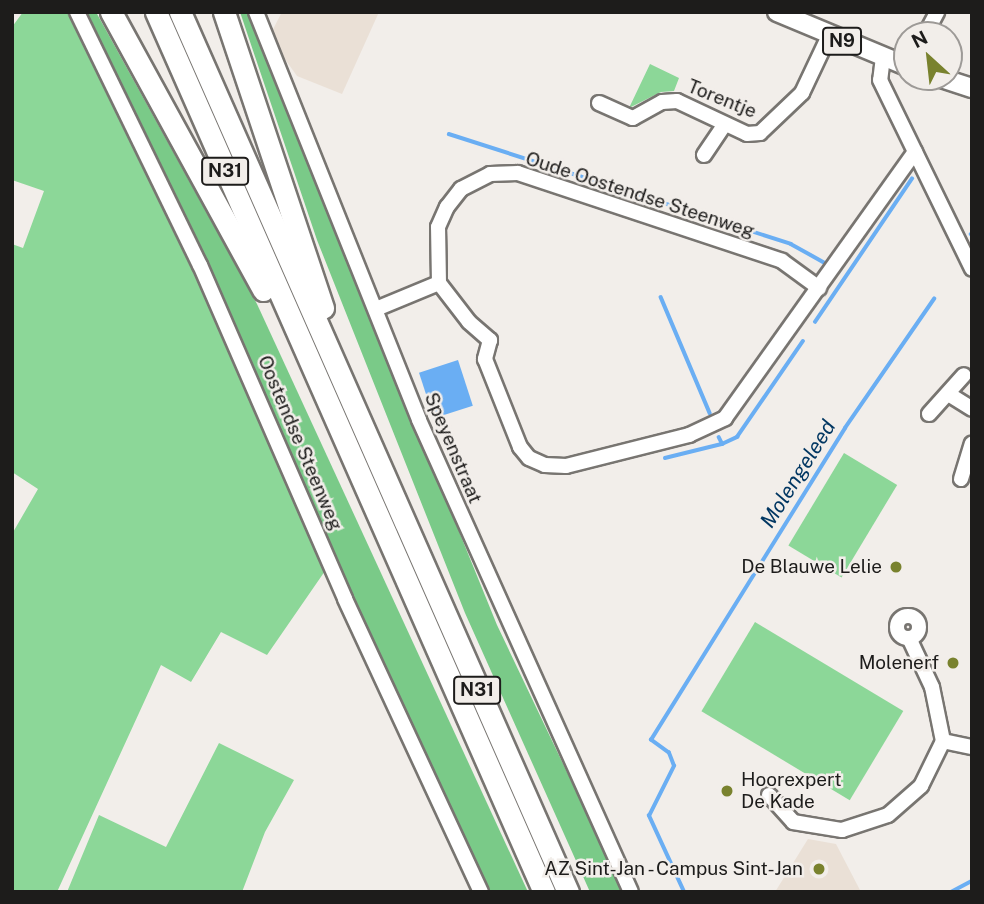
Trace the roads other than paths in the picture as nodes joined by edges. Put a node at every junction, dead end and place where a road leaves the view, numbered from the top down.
1 (77, 12) edge
2 (111, 12) edge
3 (156, 12) edge
4 (180, 12) edge
5 (224, 12) edge
6 (256, 12) edge
7 (777, 12) edge
8 (829, 36) junction
9 (883, 57) junction
10 (893, 61) edge
11 (599, 103) dead end
12 (725, 124) junction
13 (915, 152) junction
14 (705, 155) dead end
15 (972, 269) edge
16 (439, 283) junction
17 (819, 288) junction
18 (376, 309) junction
19 (295, 330) junction
20 (337, 372) junction
21 (964, 375) dead end
22 (950, 395) junction
23 (972, 409) edge
24 (929, 414) dead end
25 (972, 444) edge
26 (961, 479) dead end
27 (911, 644) dead end
28 (943, 741) junction
29 (972, 747) edge
30 (769, 795) dead end
31 (481, 892) edge
32 (544, 892) edge
33 (568, 892) edge
34 (631, 892) edge

1 - 31 street, Oostendse Steenweg
2 - 19 highway
3 - 19 highway, N31
4 - 20 highway, N31
5 - 20 highway
6 - 18 street, Speyenstraat
7 - 8 main road, N9
8 - 9 main road, N9
8 - 12 street, Torentje
9 - 10 main road, N9
9 - 13 street
11 - 12 street, Torentje
12 - 14 street
13 - 15 street
13 - 17 street
16 - 17 street, Oude Oostendse Steenweg
16 - 17 street
16 - 18 street
18 - 34 street, Speyenstraat
19 - 32 highway, N31
20 - 33 highway, N31
21 - 22 street
22 - 23 street
22 - 24 street
25 - 26 street
27 - 28 street
28 - 29 street
28 - 30 street

